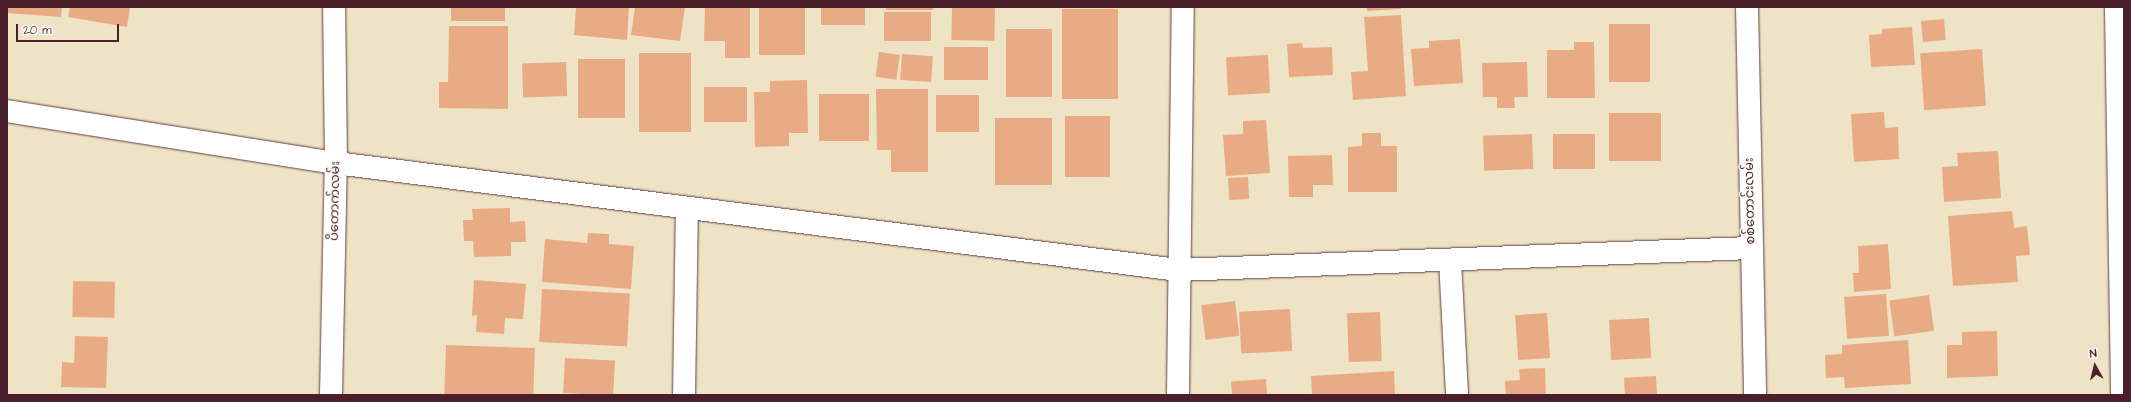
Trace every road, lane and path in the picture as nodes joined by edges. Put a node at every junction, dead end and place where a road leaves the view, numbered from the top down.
1 (334, 7) edge
2 (1183, 7) edge
3 (1747, 7) edge
4 (2116, 7) edge
5 (7, 111) edge
6 (336, 163) junction
7 (687, 208) junction
8 (1751, 248) junction
9 (1450, 260) junction
10 (1178, 270) junction
11 (2122, 316) edge
12 (331, 395) edge
13 (684, 395) edge
14 (1178, 395) edge
15 (1457, 395) edge
16 (1755, 395) edge
17 (2122, 395) edge

1 - 6 street, ပိတောက်လမ်း
2 - 10 street
3 - 8 street, စစ်တောင်းလမ်း
4 - 11 street
5 - 6 street
6 - 7 street
6 - 12 street, ပိတောက်လမ်း
7 - 10 street
7 - 13 street
8 - 9 street
8 - 16 street, စစ်တောင်းလမ်း
9 - 10 street
9 - 15 street
10 - 14 street
11 - 17 street

